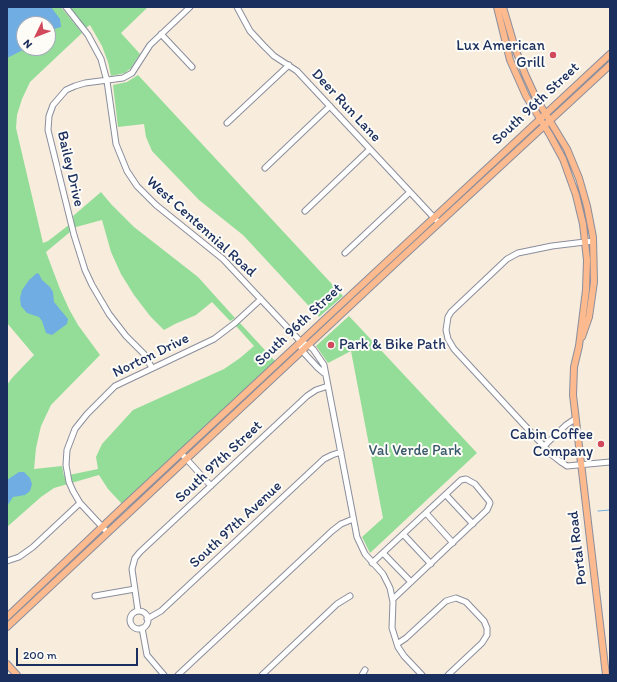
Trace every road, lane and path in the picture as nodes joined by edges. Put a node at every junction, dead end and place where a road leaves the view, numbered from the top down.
1 (66, 7) edge
2 (190, 7) edge
3 (237, 7) edge
4 (497, 7) edge
5 (503, 7) edge
6 (161, 34) junction
7 (610, 54) edge
8 (610, 64) edge
9 (289, 65) junction
10 (192, 67) dead end
11 (107, 80) junction
12 (330, 106) junction
13 (546, 114) junction
14 (540, 119) junction
15 (550, 120) junction
16 (227, 123) dead end
17 (544, 125) junction
18 (370, 149) junction
19 (265, 168) dead end
20 (410, 192) junction
21 (305, 211) dead end
22 (434, 217) junction
23 (439, 223) junction
24 (593, 241) junction
25 (586, 242) junction
26 (344, 253) dead end
27 (260, 299) junction
28 (301, 342) junction
29 (308, 345) junction
30 (579, 346) junction
31 (302, 350) junction
32 (152, 368) junction
33 (324, 373) junction
34 (328, 386) junction
35 (574, 419) junction
36 (544, 446) junction
37 (341, 452) junction
38 (181, 453) junction
39 (188, 461) junction
40 (610, 462) edge
41 (580, 465) junction
42 (211, 486) junction
43 (446, 495) junction
44 (80, 503) junction
45 (426, 513) junction
46 (353, 519) junction
47 (473, 524) junction
48 (102, 526) junction
49 (107, 532) junction
50 (404, 534) junction
51 (453, 543) junction
52 (383, 553) junction
53 (7, 561) edge
54 (372, 563) junction
55 (431, 564) junction
56 (411, 582) junction
57 (135, 589) junction
58 (95, 596) dead end
59 (350, 596) dead end
60 (393, 599) junction
61 (138, 611) junction
62 (7, 617) edge
63 (148, 618) junction
64 (7, 627) edge
65 (142, 628) junction
66 (397, 644) junction
67 (7, 664) edge
68 (17, 675) edge
69 (164, 675) edge
70 (178, 675) edge
71 (262, 675) edge
72 (422, 675) edge
73 (448, 675) edge
74 (606, 675) edge

1 - 11 street, West Centennial Road
2 - 6 street, Bailey Drive
3 - 9 street, Deer Run Lane
4 - 14 main road, Portal Road
5 - 13 main road, Portal Road
6 - 10 street
6 - 11 street, Bailey Drive
7 - 13 main road, South 96th Street
8 - 15 main road, South 96th Street
9 - 12 street, Deer Run Lane
9 - 16 street
11 - 27 street, West Centennial Road
11 - 32 street, Bailey Drive
12 - 18 street, Deer Run Lane
12 - 19 street
13 - 14 main road, South 96th Street
13 - 15 main road, Portal Road
14 - 17 main road, Portal Road
14 - 22 main road, South 96th Street
15 - 17 main road, South 96th Street
15 - 24 main road, Portal Road
17 - 23 main road, South 96th Street
17 - 25 main road, Portal Road
18 - 20 street, Deer Run Lane
18 - 21 street
20 - 22 street, Deer Run Lane
20 - 26 street
22 - 23 street, Deer Run Lane
22 - 28 main road, South 96th Street
23 - 29 main road, South 96th Street
24 - 25 street
24 - 30 main road, Portal Road
25 - 30 main road, Portal Road
25 - 36 street
27 - 28 street, West Centennial Road
27 - 32 street, Norton Drive
28 - 29 street, West Centennial Road
28 - 31 street
28 - 38 main road, South 96th Street
29 - 31 main road, South 96th Street
29 - 33 street, West Centennial Road
30 - 35 main road, Portal Road
31 - 33 street, West Centennial Road
31 - 39 main road, South 96th Street
32 - 44 street, Norton Drive
33 - 34 street, West Centennial Road
34 - 37 street, West Centennial Road
34 - 42 street, South 97th Street
35 - 36 street
35 - 41 main road, Portal Road
36 - 41 street
37 - 46 street, West Centennial Road
37 - 63 street, South 97th Avenue
38 - 39 street
38 - 48 main road, South 96th Street
39 - 42 street
39 - 49 main road, South 96th Street
40 - 41 street
41 - 74 main road, Portal Road
42 - 57 street, South 97th Street
43 - 45 street
43 - 47 street
43 - 47 street
44 - 48 street, Norton Drive
44 - 53 street
45 - 50 street
45 - 51 street
46 - 54 street, West Centennial Road
46 - 70 street
47 - 51 street
48 - 49 street, Norton Drive
48 - 62 main road, South 96th Street
49 - 64 main road, South 96th Street
50 - 52 street
50 - 55 street
51 - 55 street
52 - 54 street
52 - 56 street
54 - 60 street, West Centennial Road
55 - 56 street
56 - 60 street
57 - 58 street
57 - 61 street
59 - 71 street
60 - 66 street, West Centennial Road
61 - 63 street
61 - 65 street
63 - 65 street
65 - 69 street
66 - 72 street, West Centennial Road
66 - 73 street
67 - 68 main road

